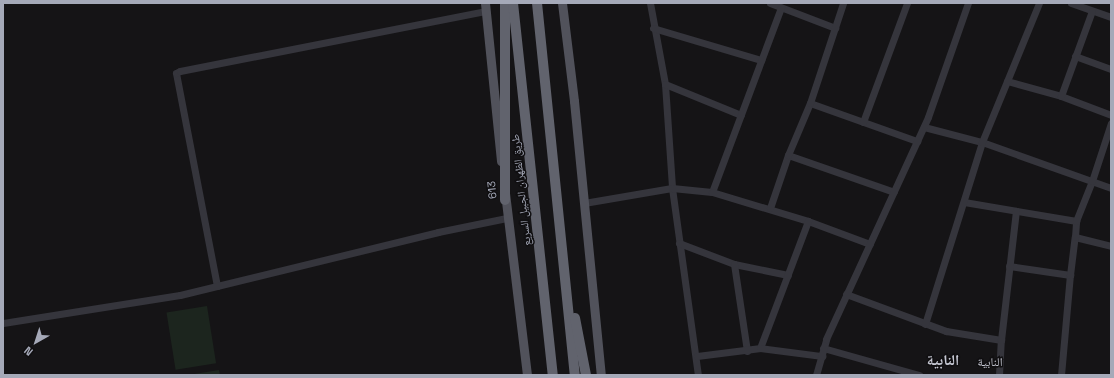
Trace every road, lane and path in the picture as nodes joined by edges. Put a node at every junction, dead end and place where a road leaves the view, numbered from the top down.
1 (505, 3) edge
2 (513, 3) edge
3 (537, 3) edge
4 (562, 3) edge
5 (650, 3) edge
6 (770, 3) edge
7 (843, 3) edge
8 (907, 3) edge
9 (968, 3) edge
10 (1039, 3) edge
11 (1071, 3) edge
12 (485, 7) edge
13 (781, 7) junction
14 (1092, 10) junction
15 (1111, 17) edge
16 (653, 28) junction
17 (835, 28) junction
18 (1076, 56) junction
19 (761, 60) junction
20 (1111, 69) edge
21 (1007, 81) junction
22 (665, 84) junction
23 (1060, 96) junction
24 (810, 103) junction
25 (741, 115) junction
26 (1111, 115) edge
27 (863, 122) junction
28 (1111, 123) edge
29 (924, 127) junction
30 (917, 141) junction
31 (982, 142) junction
32 (788, 155) junction
33 (1092, 182) junction
34 (672, 188) junction
35 (1111, 188) edge
36 (712, 192) junction
37 (894, 192) junction
38 (505, 200) junction
39 (964, 202) junction
40 (584, 203) junction
41 (770, 208) junction
42 (1016, 211) junction
43 (507, 218) junction
44 (808, 221) junction
45 (1076, 221) junction
46 (1075, 237) junction
47 (679, 244) junction
48 (870, 244) junction
49 (1111, 246) edge
50 (562, 249) junction
51 (734, 264) junction
52 (1010, 266) junction
53 (788, 275) junction
54 (1070, 275) junction
55 (217, 286) junction
56 (846, 294) junction
57 (3, 323) edge
58 (925, 324) junction
59 (1001, 340) junction
60 (760, 348) junction
61 (746, 351) junction
62 (823, 352) junction
63 (697, 356) junction
64 (527, 375) edge
65 (553, 375) edge
66 (575, 375) edge
67 (586, 375) edge
68 (601, 375) edge
69 (698, 375) edge
70 (816, 375) edge
71 (919, 375) edge
72 (999, 375) edge
73 (1061, 375) edge

1 - 38 highway
2 - 65 highway, طريق الظهران الجبيل السريع
3 - 50 highway
4 - 40 main road
5 - 16 street
6 - 13 street
7 - 17 street
8 - 27 street
9 - 29 street
10 - 21 street
11 - 14 street
12 - 38 main road, 613
12 - 55 street
13 - 17 street
13 - 19 street
14 - 15 street
14 - 18 street
16 - 19 street
16 - 22 street
17 - 24 street
18 - 20 street
18 - 23 street
19 - 25 street
21 - 23 street
21 - 31 street
22 - 25 street
22 - 34 street
23 - 26 street
24 - 27 street
24 - 32 street
25 - 36 street
27 - 30 street
28 - 33 street
29 - 30 street
29 - 31 street
30 - 37 street
31 - 33 street
31 - 39 street
32 - 37 street
32 - 41 street
33 - 35 street
33 - 45 street
34 - 36 street
34 - 40 street
34 - 47 street
36 - 41 street
37 - 48 street
38 - 43 main road, 613
39 - 42 street
39 - 58 street
40 - 68 main road
41 - 44 street
42 - 45 street
42 - 52 street
43 - 55 street
43 - 64 main road, 613
44 - 48 street
44 - 53 street
45 - 46 street
46 - 49 street
46 - 54 street
47 - 51 street
47 - 63 street
48 - 56 street
50 - 66 highway
50 - 67 highway
51 - 53 street
51 - 61 street
52 - 54 street
52 - 59 street
53 - 60 street
54 - 73 street
55 - 57 street
56 - 58 street
56 - 62 street
58 - 59 street
59 - 72 street
60 - 61 street
60 - 62 street
61 - 63 street
62 - 70 street
62 - 71 street
63 - 69 street

